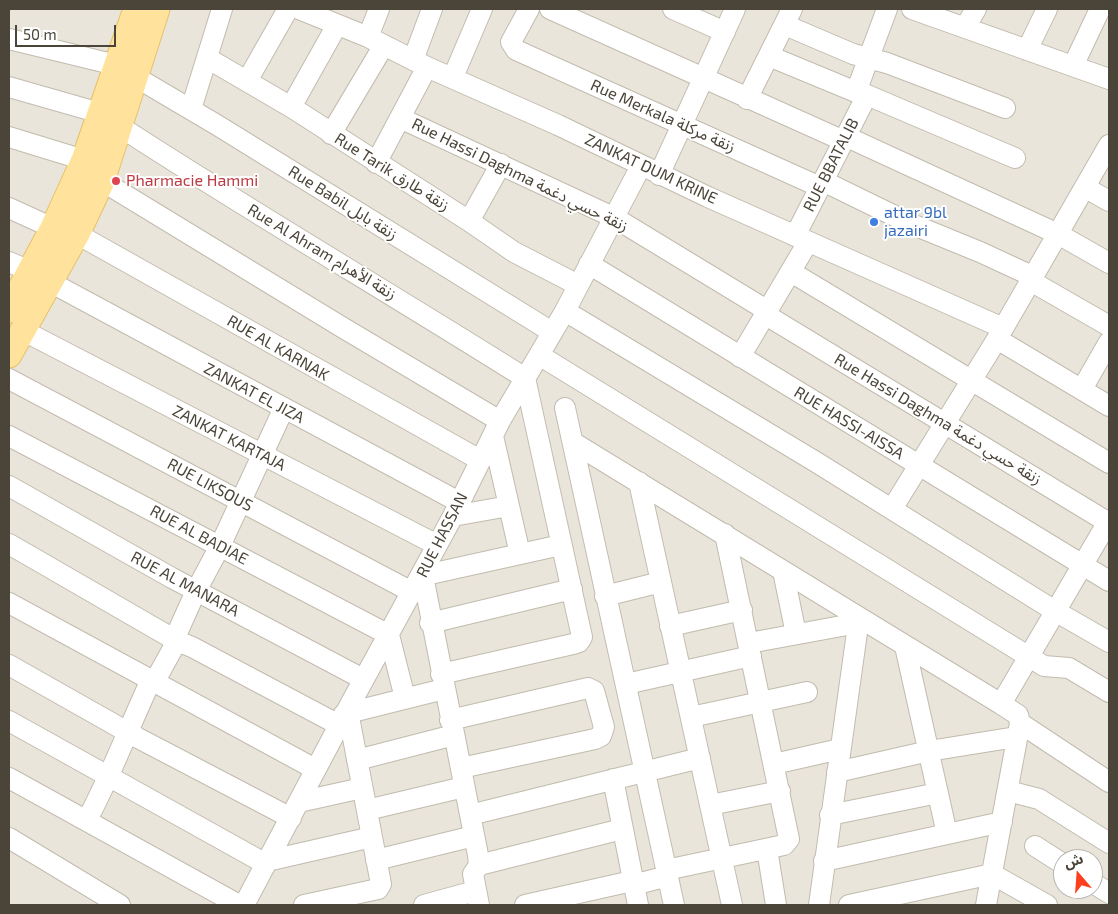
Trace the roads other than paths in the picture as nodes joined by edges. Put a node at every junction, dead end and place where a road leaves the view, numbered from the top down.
1 (138, 9) edge
2 (222, 9) edge
3 (288, 9) edge
4 (300, 9) edge
5 (379, 9) edge
6 (432, 9) edge
7 (482, 9) edge
8 (529, 9) edge
9 (550, 9) edge
10 (673, 9) edge
11 (735, 9) edge
12 (887, 9) edge
13 (912, 9) edge
14 (976, 9) edge
15 (1047, 9) edge
16 (1100, 9) edge
17 (938, 13) edge
18 (327, 17) edge
19 (788, 17) edge
20 (965, 27) junction
21 (725, 32) junction
22 (9, 39) edge
23 (376, 41) junction
24 (1027, 50) junction
25 (769, 56) junction
26 (208, 58) junction
27 (870, 58) junction
28 (420, 64) junction
29 (1073, 66) junction
30 (125, 70) junction
31 (454, 77) junction
32 (1109, 79) edge
33 (247, 80) junction
34 (704, 80) junction
35 (9, 87) edge
36 (861, 94) junction
37 (747, 99) junction
38 (291, 107) junction
39 (1005, 108) dead end
40 (191, 109) junction
41 (400, 118) junction
42 (109, 120) junction
43 (683, 126) junction
44 (331, 134) junction
45 (9, 138) edge
46 (845, 139) junction
47 (1109, 145) edge
48 (1015, 158) dead end
49 (84, 160) junction
50 (376, 163) junction
51 (500, 164) junction
52 (641, 166) junction
53 (659, 175) junction
54 (102, 181) junction
55 (822, 184) junction
56 (1086, 188) junction
57 (1109, 201) edge
58 (9, 208) edge
59 (615, 218) junction
60 (469, 221) junction
61 (53, 228) junction
62 (78, 234) junction
63 (1058, 234) junction
64 (801, 239) junction
65 (589, 264) junction
66 (1109, 264) edge
67 (30, 272) edge
68 (791, 272) junction
69 (1031, 278) junction
70 (578, 285) junction
71 (565, 311) junction
72 (767, 313) junction
73 (15, 320) edge
74 (1109, 326) edge
75 (552, 332) junction
76 (1000, 333) junction
77 (1109, 342) edge
78 (9, 355) edge
79 (539, 355) junction
80 (740, 357) junction
81 (525, 378) junction
82 (9, 379) edge
83 (972, 380) junction
84 (1082, 389) junction
85 (1109, 406) edge
86 (284, 408) junction
87 (565, 408) dead end
88 (945, 423) junction
89 (497, 429) junction
90 (9, 436) edge
91 (574, 443) junction
92 (261, 454) junction
93 (480, 460) junction
94 (1109, 463) edge
95 (919, 466) junction
96 (639, 482) junction
97 (9, 486) edge
98 (239, 501) junction
99 (509, 506) junction
100 (456, 509) junction
101 (892, 509) junction
102 (1109, 522) edge
103 (725, 534) junction
104 (9, 544) edge
105 (437, 545) junction
106 (561, 545) junction
107 (220, 546) junction
108 (520, 554) junction
109 (1083, 566) junction
110 (783, 571) junction
111 (418, 581) junction
112 (661, 582) junction
113 (1109, 582) edge
114 (572, 589) junction
115 (196, 591) junction
116 (605, 596) junction
117 (9, 603) edge
118 (742, 610) junction
119 (1055, 611) junction
120 (858, 620) junction
121 (430, 623) junction
122 (670, 626) junction
123 (796, 634) junction
124 (390, 635) junction
125 (177, 641) junction
126 (1109, 642) edge
127 (905, 646) junction
128 (750, 649) junction
129 (1029, 656) junction
130 (9, 664) edge
131 (680, 671) junction
132 (363, 679) junction
133 (150, 680) junction
134 (442, 682) junction
135 (626, 684) junction
136 (807, 692) dead end
137 (1109, 692) edge
138 (405, 698) junction
139 (761, 700) junction
140 (1000, 704) junction
141 (344, 717) junction
142 (691, 717) junction
143 (9, 721) edge
144 (452, 727) junction
145 (1018, 730) junction
146 (126, 732) junction
147 (840, 749) junction
148 (930, 751) junction
149 (700, 758) junction
150 (357, 760) junction
151 (774, 764) junction
152 (315, 769) junction
153 (645, 772) junction
154 (837, 772) junction
155 (462, 777) junction
156 (9, 778) edge
157 (109, 778) junction
158 (613, 779) junction
159 (1109, 782) edge
160 (362, 788) junction
161 (780, 791) junction
162 (1008, 791) junction
163 (938, 793) junction
164 (710, 805) junction
165 (295, 810) junction
166 (366, 810) junction
167 (470, 815) junction
168 (830, 815) junction
169 (86, 820) junction
170 (1002, 822) junction
171 (622, 830) junction
172 (947, 834) junction
173 (474, 836) junction
174 (372, 837) junction
175 (9, 838) edge
176 (1109, 843) edge
177 (1035, 846) dead end
178 (767, 848) junction
179 (722, 858) junction
180 (1053, 858) edge
181 (376, 860) junction
182 (824, 861) junction
183 (266, 862) junction
184 (479, 865) junction
185 (667, 873) junction
186 (992, 874) junction
187 (633, 883) junction
188 (477, 898) edge
189 (316, 904) edge
190 (120, 905) edge
191 (239, 905) edge
192 (244, 905) edge
193 (425, 905) edge
194 (524, 905) edge
195 (638, 905) edge
196 (674, 905) edge
197 (732, 905) edge
198 (776, 905) edge
199 (819, 905) edge
200 (849, 905) edge
201 (986, 905) edge
202 (1047, 905) edge

1 - 30 main road
2 - 26 street
3 - 33 street
4 - 18 street, ZANKAT DUM KRINE
5 - 23 street
6 - 28 street
7 - 31 street
8 - 43 street, Rue Merkala زنقة مركلة
9 - 34 street
10 - 21 street
11 - 21 street
12 - 27 street, RUE BBATALIB
13 - 17 street
14 - 20 street
15 - 24 street
16 - 29 street
17 - 20 street
18 - 23 street, ZANKAT DUM KRINE
18 - 38 street
19 - 25 street
19 - 27 street
20 - 24 street
21 - 34 street
22 - 30 street, Rue Babil زنقة بابل
23 - 28 street, ZANKAT DUM KRINE
23 - 44 street
24 - 29 street
25 - 36 street
25 - 37 street
26 - 33 street, Rue Tarik زنقة طارق
26 - 40 street
27 - 36 street, RUE BBATALIB
27 - 39 street
28 - 31 street, ZANKAT DUM KRINE
28 - 41 street
29 - 32 street
30 - 40 street, Rue Babil زنقة بابل
30 - 42 main road
31 - 52 street, ZANKAT DUM KRINE
33 - 38 street, Rue Tarik زنقة طارق
34 - 37 street
34 - 43 street
35 - 42 street, Rue Al Ahram زنقة الأهرام
36 - 46 street, RUE BBATALIB
36 - 48 street
37 - 46 street
38 - 44 street, Rue Tarik زنقة طارق
40 - 75 street, Rue Babil زنقة بابل
41 - 50 street
41 - 51 street, Rue Hassi Daghma زنقة حسي دغمة
42 - 49 main road
42 - 54 main road
42 - 81 street, Rue Al Ahram زنقة الأهرام
43 - 53 street
43 - 55 street, Rue Merkala زنقة مركلة
44 - 50 street, Rue Tarik زنقة طارق
45 - 49 street
46 - 55 street, RUE BBATALIB
46 - 63 street
47 - 56 street
49 - 61 main road
50 - 60 street, Rue Tarik زنقة طارق
51 - 59 street, Rue Hassi Daghma زنقة حسي دغمة
51 - 60 street
52 - 53 street, ZANKAT DUM KRINE
52 - 59 street, RUE HASSAN
53 - 64 street, ZANKAT DUM KRINE
54 - 62 main road
54 - 89 street
55 - 64 street, RUE BBATALIB
55 - 69 street, Rue Merkala زنقة مركلة
56 - 57 street
56 - 63 street
58 - 61 street
59 - 65 street, RUE HASSAN
59 - 72 street, Rue Hassi Daghma زنقة حسي دغمة
60 - 70 street, Rue Tarik زنقة طارق
61 - 67 main road
62 - 67 main road
62 - 93 street, RUE AL KARNAK
63 - 66 street
63 - 69 street
64 - 68 street, RUE BBATALIB
64 - 76 street, ZANKAT DUM KRINE
65 - 70 street, RUE HASSAN
65 - 80 street, RUE HASSI-AISSA
67 - 73 main road
67 - 86 street, ZANKAT EL JIZA
68 - 72 street, RUE BBATALIB
68 - 83 street
69 - 74 street, Rue Merkala زنقة مركلة
69 - 76 street
70 - 71 street, RUE HASSAN
71 - 75 street, RUE HASSAN
71 - 101 street
72 - 80 street, RUE BBATALIB
72 - 88 street, Rue Hassi Daghma زنقة حسي دغمة
73 - 78 main road
73 - 92 street, ZANKAT KARTAJA
75 - 79 street, RUE HASSAN
76 - 83 street
76 - 84 street, ZANKAT DUM KRINE
77 - 84 street
79 - 81 street, RUE HASSAN
79 - 129 street
80 - 95 street, RUE HASSI-AISSA
81 - 89 street, RUE HASSAN
81 - 106 street
82 - 98 street, RUE LIKSOUS
83 - 88 street
83 - 94 street
84 - 85 street, ZANKAT DUM KRINE
86 - 92 street
86 - 100 street, ZANKAT EL JIZA
87 - 91 street
88 - 95 street
88 - 102 street, Rue Hassi Daghma زنقة حسي دغمة
89 - 93 street, RUE HASSAN
89 - 99 street
90 - 107 street, RUE AL BADIAE
91 - 96 street
91 - 116 street
92 - 98 street
92 - 105 street, ZANKAT KARTAJA
93 - 100 street, RUE HASSAN
95 - 101 street
95 - 109 street, RUE HASSI-AISSA
96 - 103 street
96 - 112 street
97 - 115 street, RUE AL MANARA
98 - 107 street
98 - 111 street, RUE LIKSOUS
99 - 100 street
99 - 108 street
100 - 105 street, RUE HASSAN
101 - 119 street
102 - 109 street
103 - 110 street
103 - 118 street
104 - 125 street
105 - 111 street, RUE HASSAN
106 - 108 street
106 - 114 street
107 - 115 street
107 - 124 street, RUE AL BADIAE
108 - 111 street
109 - 113 street, RUE HASSI-AISSA
109 - 119 street
110 - 120 street
110 - 123 street
111 - 121 street
111 - 124 street, RUE HASSAN
112 - 116 street
112 - 122 street
114 - 121 street
114 - 134 street
115 - 125 street
115 - 132 street, RUE AL MANARA
116 - 135 street
117 - 133 street
118 - 122 street
118 - 128 street
119 - 126 street
119 - 129 street
120 - 123 street
120 - 127 street
120 - 147 street
121 - 134 street
122 - 131 street
123 - 128 street
124 - 132 street, RUE HASSAN
124 - 138 street
125 - 133 street
125 - 141 street
127 - 140 street
127 - 148 street
128 - 131 street
128 - 139 street
129 - 137 street
129 - 140 street
130 - 146 street
131 - 135 street
131 - 142 street
132 - 141 street, RUE HASSAN
133 - 146 street
133 - 152 street
134 - 138 street
134 - 144 street
135 - 153 street
136 - 139 street
138 - 141 street
139 - 142 street
139 - 151 street
140 - 145 street
141 - 150 street
141 - 152 street, RUE HASSAN
142 - 149 street
143 - 157 street
144 - 150 street
144 - 155 street
144 - 155 street
145 - 148 street
145 - 159 street
145 - 162 street
146 - 157 street
146 - 165 street
147 - 151 street
147 - 154 street
148 - 154 street
148 - 163 street
149 - 153 street
149 - 164 street
150 - 160 street
151 - 161 street
152 - 165 street, RUE HASSAN
153 - 158 street
153 - 185 street
154 - 168 street
155 - 166 street
155 - 167 street
156 - 169 street
157 - 169 street
157 - 183 street
158 - 167 street
158 - 171 street
160 - 165 street
160 - 166 street
161 - 164 street
161 - 178 street
162 - 170 street
162 - 176 street
163 - 168 street
163 - 172 street
164 - 179 street
165 - 183 street, RUE HASSAN
166 - 174 street
167 - 173 street
168 - 182 street
169 - 191 street
170 - 172 street
170 - 186 street
171 - 184 street
171 - 187 street
172 - 182 street
173 - 181 street
173 - 184 street
174 - 181 street
174 - 183 street
175 - 190 street
177 - 180 street
178 - 179 street
178 - 198 street
179 - 185 street
179 - 197 street
181 - 189 street
182 - 199 street
183 - 192 street, RUE HASSAN
184 - 188 street
185 - 187 street
185 - 196 street
186 - 200 street
186 - 201 street
186 - 202 street
187 - 194 street
187 - 195 street
188 - 193 street

